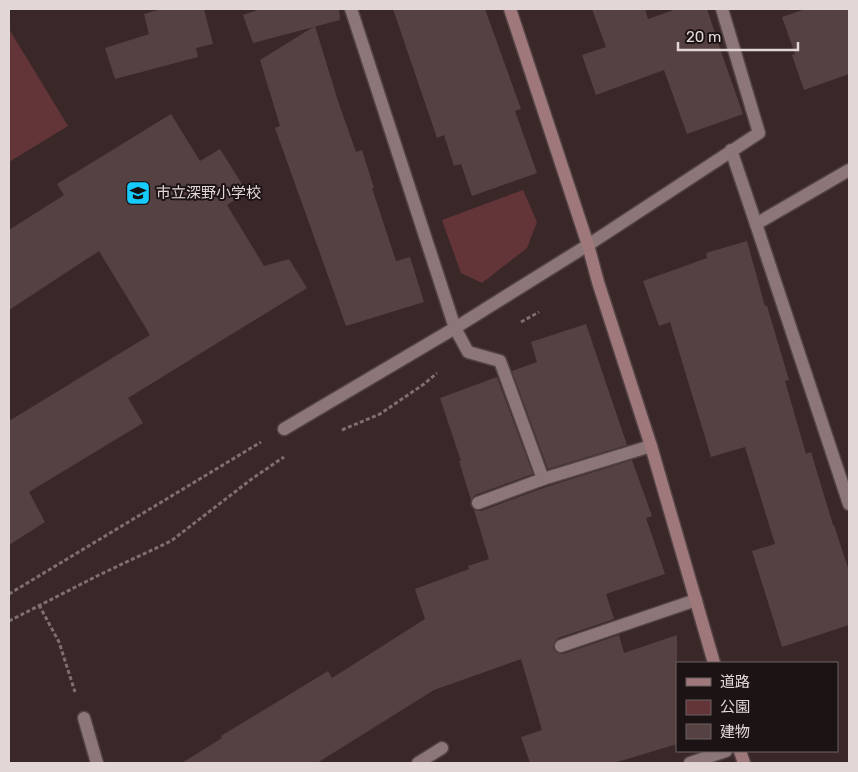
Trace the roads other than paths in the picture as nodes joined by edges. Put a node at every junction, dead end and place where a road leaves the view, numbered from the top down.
1 (351, 9) edge
2 (510, 9) edge
3 (722, 9) edge
4 (731, 150) junction
5 (849, 170) edge
6 (756, 224) junction
7 (588, 245) junction
8 (455, 328) junction
9 (284, 429) road end
10 (650, 446) junction
11 (543, 479) junction
12 (478, 503) dead end
13 (849, 504) edge
14 (696, 600) junction
15 (561, 646) dead end
16 (714, 662) edge
17 (84, 718) road end
18 (442, 748) dead end
19 (723, 752) edge
20 (95, 762) edge
21 (418, 763) edge
22 (690, 763) edge

1 - 8 street
2 - 7 street
3 - 4 street
4 - 6 street
4 - 7 street
5 - 6 street
6 - 13 street
7 - 8 street
7 - 10 street
8 - 9 street
8 - 11 street
10 - 11 street
10 - 14 street
11 - 12 street
14 - 15 street
14 - 16 street
17 - 20 street
18 - 21 street
19 - 22 street

